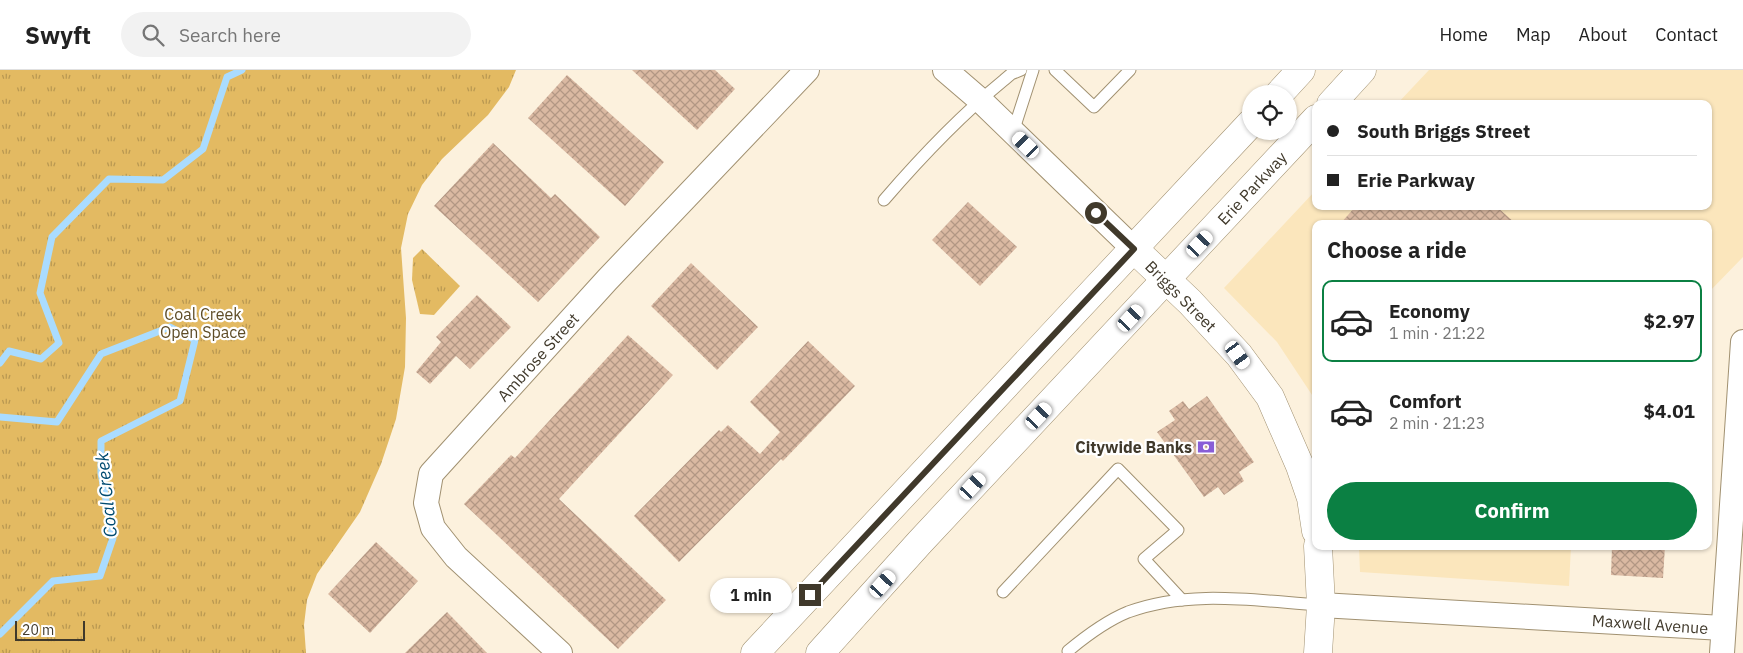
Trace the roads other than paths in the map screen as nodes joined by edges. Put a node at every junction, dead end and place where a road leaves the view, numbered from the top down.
1 (807, 70) edge
2 (944, 70) edge
3 (1021, 70) edge
4 (1032, 70) edge
5 (1055, 70) edge
6 (1301, 70) edge
7 (1362, 70) edge
8 (1122, 72) edge
9 (1287, 85) edge
10 (980, 100) junction
11 (1335, 100) edge
12 (1312, 123) edge
13 (1013, 132) junction
14 (1242, 133) edge
15 (884, 200) dead end
16 (1134, 249) junction
17 (1167, 280) junction
18 (1743, 342) edge
19 (1312, 509) edge
20 (1318, 550) edge
21 (1003, 592) dead end
22 (1182, 600) junction
23 (1321, 605) junction
24 (1723, 628) junction
25 (1068, 651) dead end
26 (560, 653) edge
27 (755, 653) edge
28 (820, 653) edge
29 (1318, 653) edge
30 (1722, 653) edge

1 - 26 street, Ambrose Street
2 - 10 street
3 - 10 lane
4 - 13 lane
5 - 8 lane
6 - 9 main road
7 - 11 main road
10 - 13 street
10 - 15 lane
12 - 17 main road, Erie Parkway
13 - 16 street
14 - 16 main road
16 - 17 main road, Briggs Street
16 - 27 main road
17 - 19 main road, Briggs Street
17 - 28 main road, Erie Parkway
18 - 24 street, Maxwell Avenue
20 - 23 main road
21 - 22 lane
22 - 23 lane
22 - 25 lane
23 - 24 street, Maxwell Avenue
23 - 29 main road
24 - 30 street

